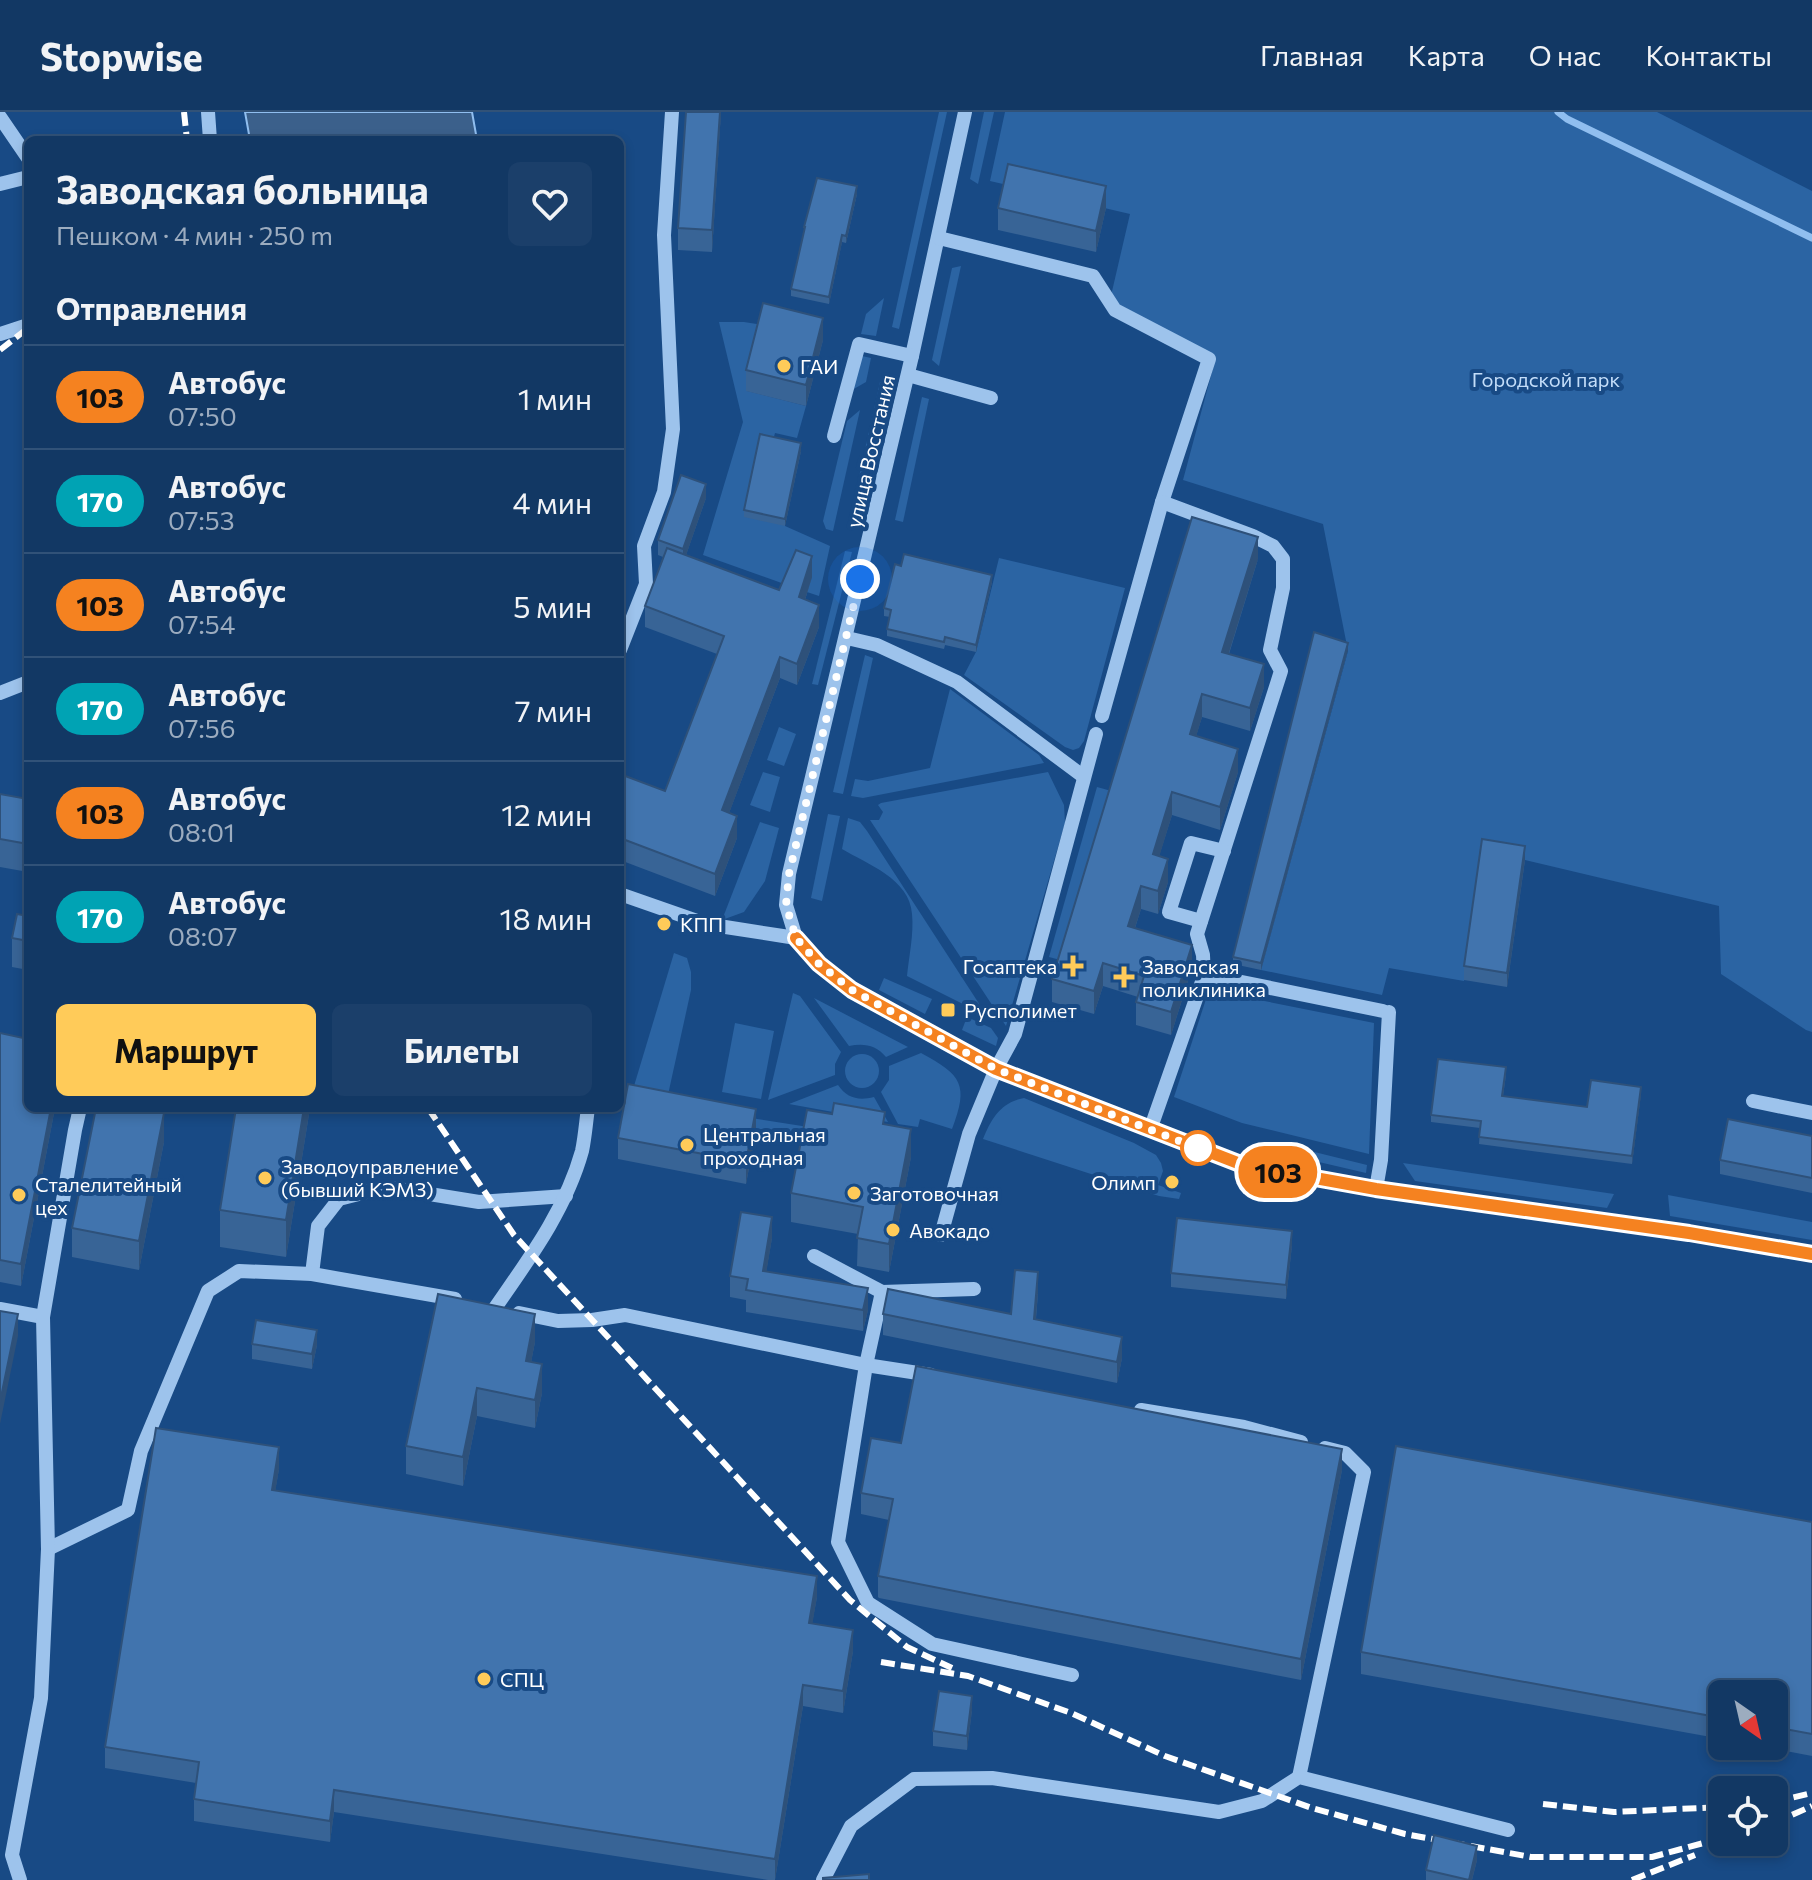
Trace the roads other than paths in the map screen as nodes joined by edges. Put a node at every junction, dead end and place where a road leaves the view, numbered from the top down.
1 (208, 112) edge
2 (672, 112) edge
3 (965, 112) edge
4 (0, 117) edge
5 (210, 136) edge
6 (24, 152) edge
7 (24, 178) edge
8 (0, 184) edge
9 (939, 238) junction
10 (24, 326) edge
11 (0, 334) edge
12 (912, 356) junction
13 (908, 375) junction
14 (991, 398) dead end
15 (834, 436) dead end
16 (1162, 502) junction
17 (847, 638) junction
18 (624, 640) edge
19 (24, 684) edge
20 (0, 693) edge
21 (1102, 716) dead end
22 (1096, 734) dead end
23 (1084, 777) junction
24 (1224, 851) junction
25 (624, 895) edge
26 (1201, 921) junction
27 (796, 938) junction
28 (1204, 976) junction
29 (996, 1069) junction
30 (1753, 1101) dead end
31 (79, 1112) edge
32 (587, 1112) edge
33 (1812, 1113) edge
34 (1150, 1130) junction
35 (1376, 1189) junction
36 (566, 1196) junction
37 (941, 1235) dead end
38 (1812, 1254) edge
39 (814, 1256) dead end
40 (312, 1274) junction
41 (974, 1289) dead end
42 (882, 1292) junction
43 (495, 1308) junction
44 (0, 1309) edge
45 (43, 1317) junction
46 (866, 1365) junction
47 (945, 1378) edge
48 (1133, 1409) edge
49 (48, 1549) junction
50 (1072, 1675) dead end
51 (1299, 1777) junction
52 (1508, 1830) dead end
53 (20, 1880) edge
54 (823, 1880) edge

1 - 5 street
2 - 18 street
3 - 9 street, улица Восстания
4 - 6 street
7 - 8 street
9 - 12 street, улица Восстания
9 - 16 street
10 - 11 street
12 - 13 street, улица Восстания
12 - 15 street
13 - 14 street
13 - 17 street, улица Восстания
16 - 21 street
16 - 24 street
17 - 23 street
17 - 27 street, улица Восстания
19 - 20 street
22 - 23 street
23 - 29 street
24 - 26 street
24 - 26 street
25 - 27 street
26 - 28 street
27 - 29 street
28 - 34 street
28 - 35 street
29 - 34 street
29 - 37 street
30 - 33 street
31 - 45 street
32 - 36 street
34 - 35 street
35 - 38 street
36 - 40 street
36 - 43 street
39 - 42 street
40 - 43 street
40 - 49 street
41 - 42 street
42 - 46 street
43 - 46 street
44 - 45 street
45 - 49 street
46 - 47 street
46 - 50 street
48 - 51 street
49 - 53 street
51 - 52 street
51 - 54 street

